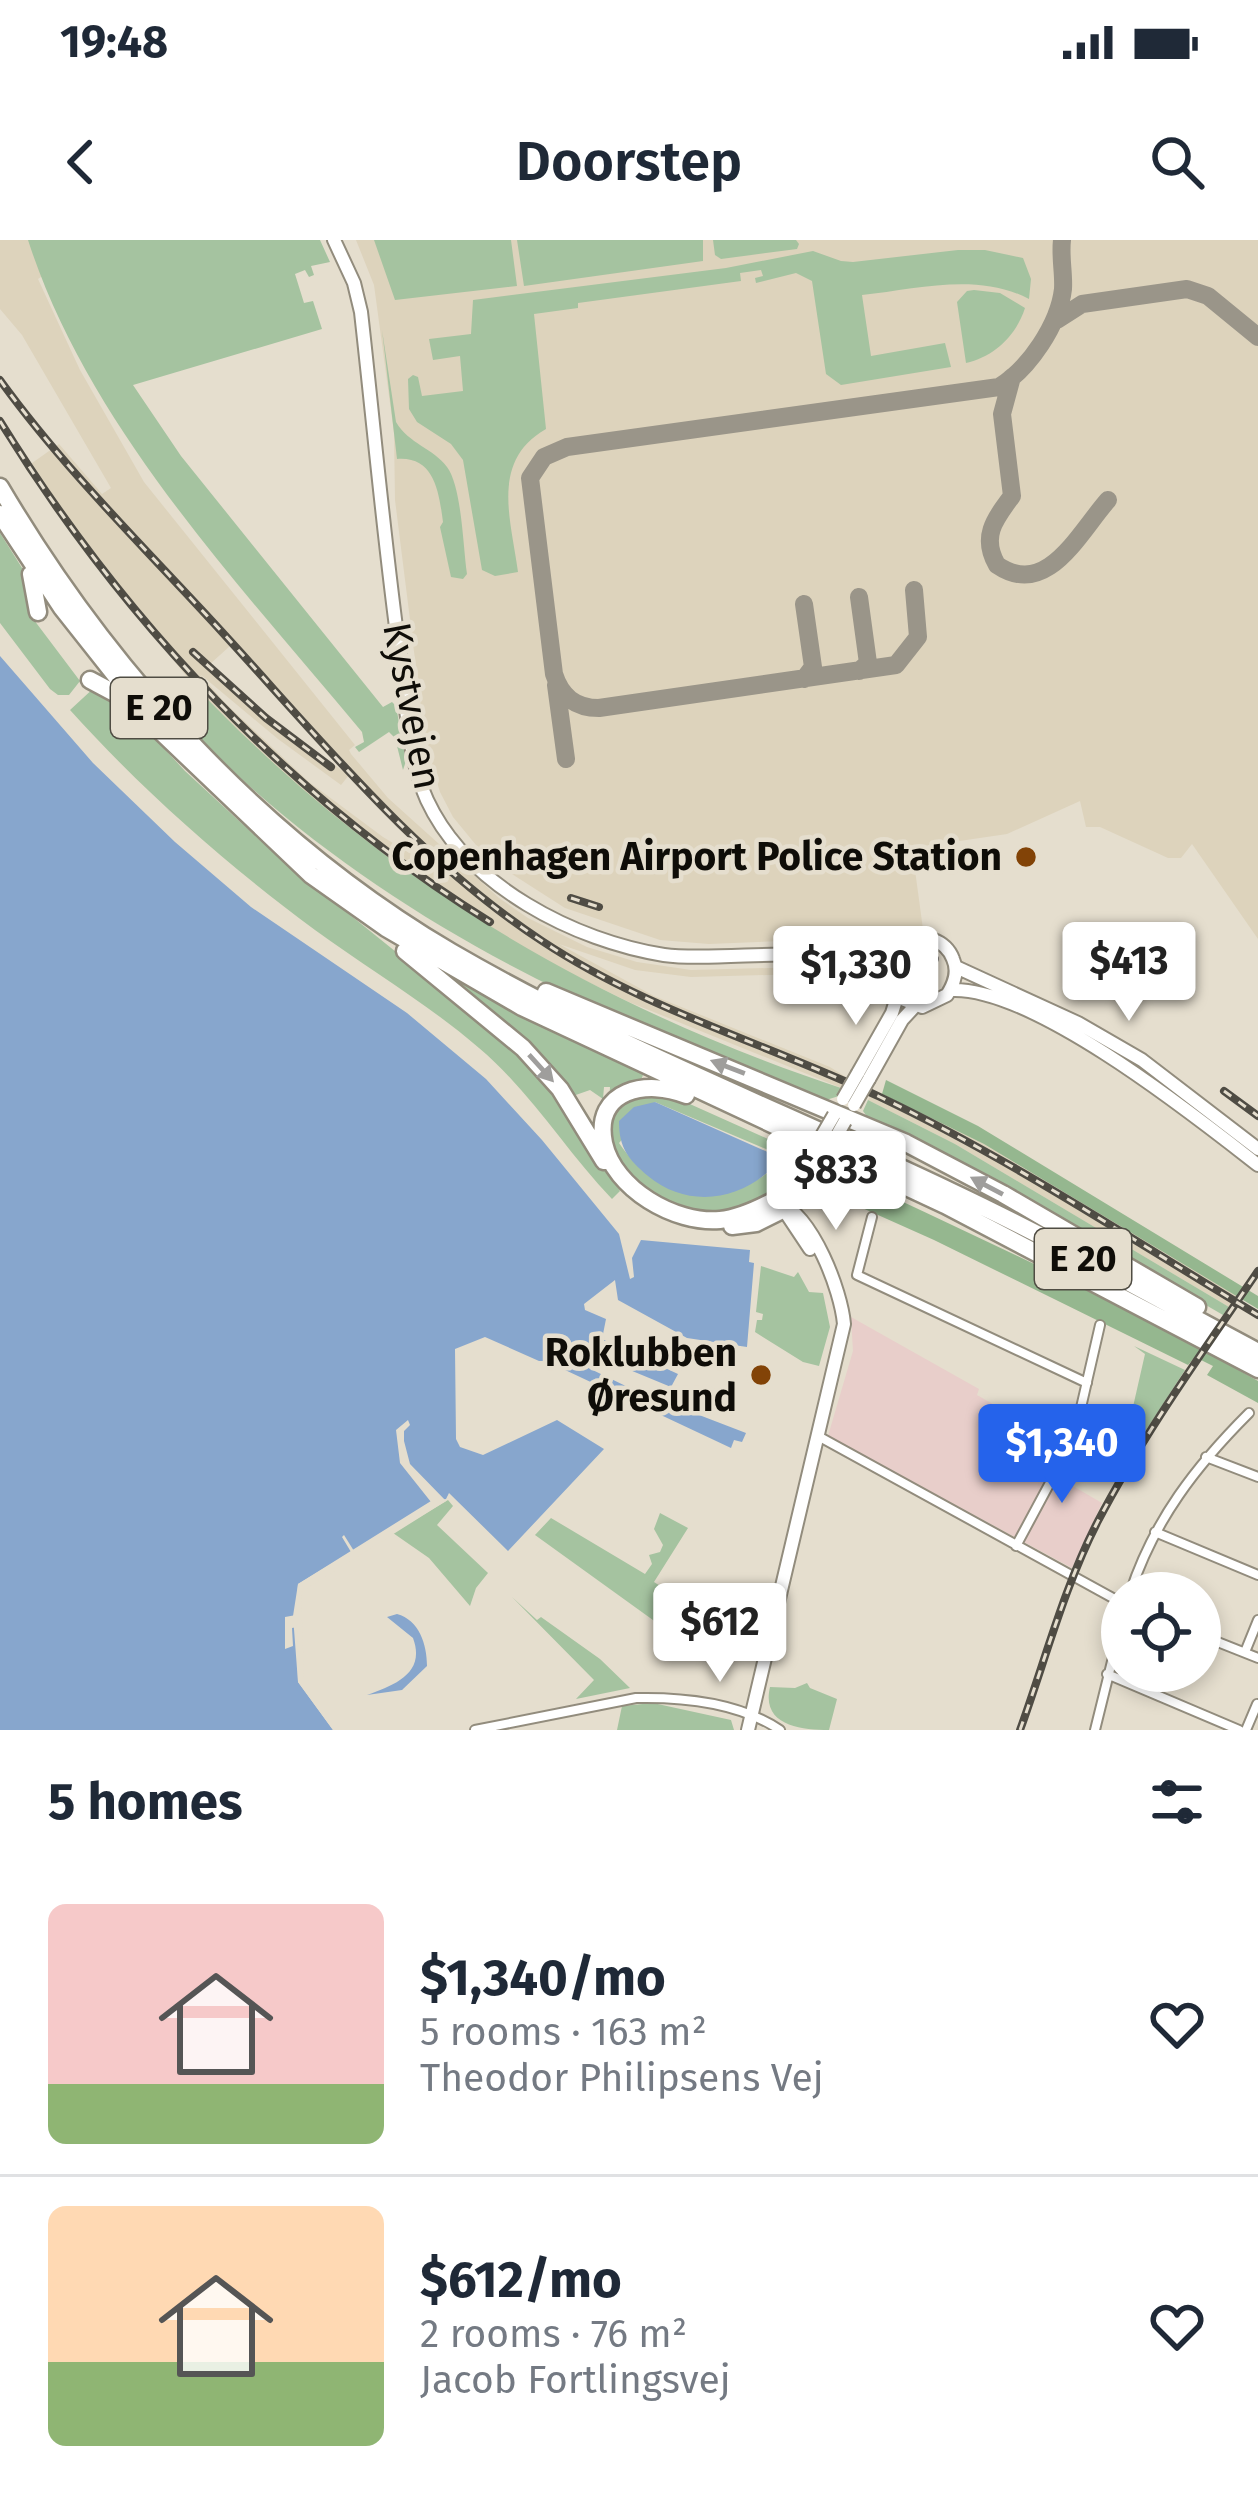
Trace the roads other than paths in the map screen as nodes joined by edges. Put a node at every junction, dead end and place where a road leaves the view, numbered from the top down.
1 (334, 240) edge
2 (0, 487) edge
3 (0, 514) edge
4 (32, 553) junction
5 (74, 581) dead end
6 (38, 612) dead end
7 (125, 646) dead end
8 (90, 680) dead end
9 (152, 710) junction
10 (311, 874) junction
11 (361, 891) junction
12 (898, 947) junction
13 (752, 956) junction
14 (956, 967) junction
15 (888, 971) junction
16 (951, 990) junction
17 (897, 997) junction
18 (914, 1006) junction
19 (863, 1076) junction
20 (843, 1111) junction
21 (1258, 1149) edge
22 (1258, 1166) edge
23 (807, 1173) junction
24 (781, 1205) junction
25 (872, 1217) dead end
26 (1090, 1280) junction
27 (1100, 1324) dead end
28 (1258, 1349) edge
29 (1258, 1369) edge
30 (1087, 1383) junction
31 (1249, 1413) dead end
32 (818, 1436) junction
33 (1206, 1456) junction
34 (1258, 1477) edge
35 (1155, 1532) junction
36 (1016, 1546) junction
37 (1139, 1572) edge
38 (1258, 1575) edge
39 (1101, 1592) edge
40 (1258, 1620) edge
41 (1221, 1643) edge
42 (1245, 1653) junction
43 (1258, 1658) edge
44 (1103, 1692) edge
45 (1150, 1692) edge
46 (1257, 1704) edge
47 (751, 1714) junction
48 (475, 1730) edge
49 (748, 1730) edge
50 (780, 1730) edge
51 (1095, 1730) edge
52 (1242, 1730) edge

1 - 13 street, Kystvejen
2 - 4 highway, E 20
3 - 4 highway, E 20
4 - 5 highway
4 - 6 highway
4 - 9 highway, E 20
7 - 9 highway
8 - 9 highway
9 - 10 highway, E 20
9 - 11 highway, E 20
10 -> 24 highway
10 - 26 highway, E 20
20 -> 11 highway
11 - 28 highway, E 20
12 - 13 street, Kystvejen
12 - 14 street
12 - 15 street
13 - 15 street, Kystvejen
14 - 16 street
14 - 21 street
15 - 17 street
16 - 18 street
16 - 22 street
17 - 18 street
17 - 19 street
18 - 19 street
19 - 20 street, bridge
20 - 23 street, bridge
20 - 23 street, bridge
28 -> 20 highway
23 - 24 street
24 - 26 highway
24 - 32 street
25 - 30 street
26 - 29 highway, E 20
27 - 30 street
30 - 36 street
31 - 33 street
32 - 36 street
32 - 47 street
33 - 34 street
33 - 35 street
35 - 37 street
35 - 38 street
36 - 39 street
40 - 42 street
41 - 42 street
42 - 43 street
44 - 51 street
45 - 52 street
46 - 52 street
47 - 48 street
47 - 49 street
47 - 50 street

